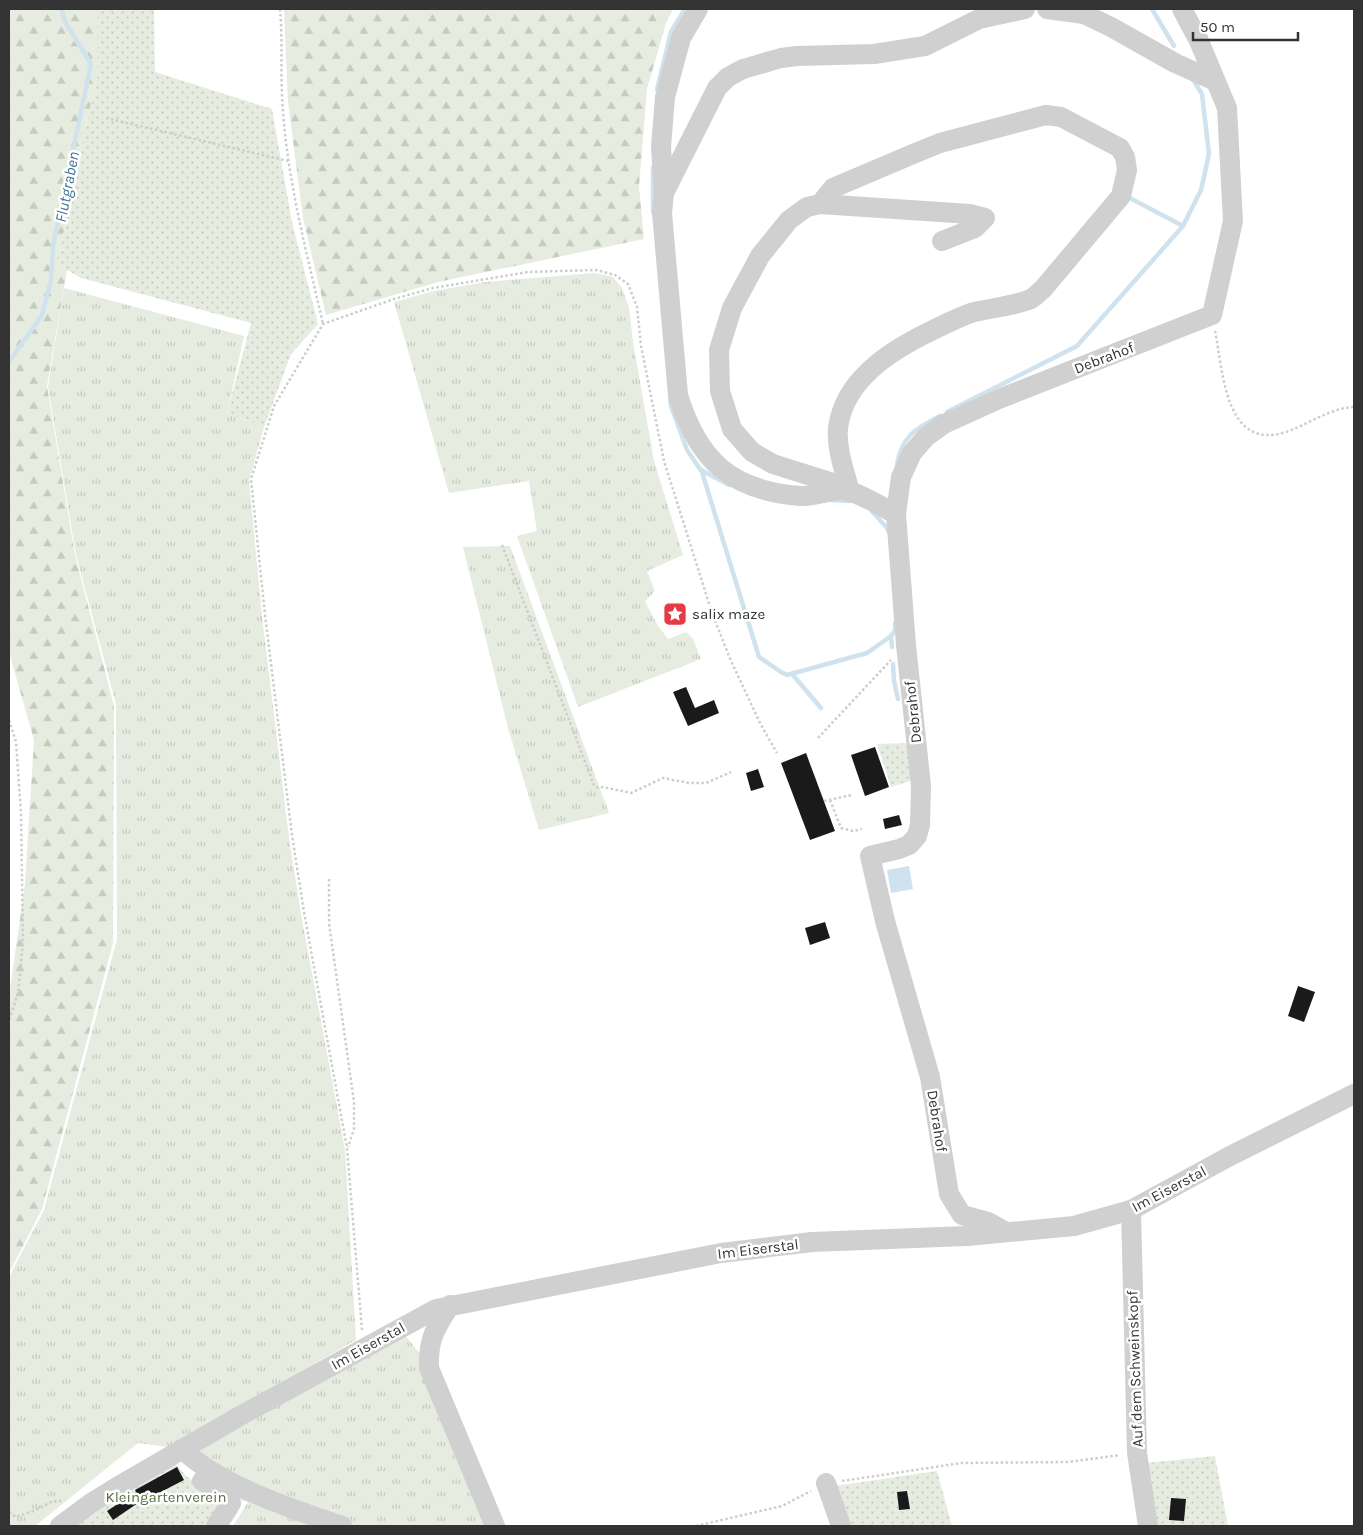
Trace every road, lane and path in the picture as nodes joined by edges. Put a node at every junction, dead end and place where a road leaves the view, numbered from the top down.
1 (280, 9) edge
2 (698, 9) edge
3 (1026, 9) edge
4 (1047, 9) edge
5 (1182, 9) edge
6 (1216, 80) junction
7 (106, 118) dead end
8 (288, 161) junction
9 (664, 193) junction
10 (820, 204) junction
11 (942, 241) dead end
12 (1212, 315) junction
13 (323, 324) junction
14 (1354, 407) edge
15 (845, 491) junction
16 (896, 514) junction
17 (502, 545) dead end
18 (906, 645) junction
19 (9, 720) edge
20 (818, 738) dead end
21 (777, 753) dead end
22 (731, 772) dead end
23 (852, 795) dead end
24 (830, 800) junction
25 (824, 802) dead end
26 (862, 829) dead end
27 (329, 879) dead end
28 (9, 1021) edge
29 (1354, 1094) edge
30 (347, 1148) junction
31 (1131, 1210) junction
32 (1006, 1232) junction
33 (450, 1305) junction
34 (363, 1349) junction
35 (177, 1452) junction
36 (1138, 1453) junction
37 (826, 1483) junction
38 (91, 1503) junction
39 (9, 1512) edge
40 (60, 1526) edge
41 (216, 1526) edge
42 (342, 1526) edge
43 (495, 1526) edge
44 (696, 1526) edge
45 (841, 1526) edge
46 (1148, 1526) edge

1 - 8 path
2 - 9 street
3 - 9 street
4 - 6 street
5 - 6 street
6 - 12 street
7 - 8 path
8 - 13 path
9 - 15 street
10 - 11 street
10 - 15 street
10 - 15 street
12 - 14 path
12 - 16 street, Debrahof
13 - 21 path
13 - 30 path
15 - 16 street
16 - 18 street, Debrahof
17 - 22 path
18 - 20 path
18 - 32 street, Debrahof
19 - 28 path
23 - 24 path
24 - 25 path
24 - 26 path
27 - 30 path
29 - 31 street, Im Eiserstal
30 - 34 path
31 - 32 street, Im Eiserstal
31 - 36 street, Auf dem Schweinskopf
32 - 33 street, Im Eiserstal
33 - 34 street, Im Eiserstal
33 - 43 street
34 - 35 street, Im Eiserstal
35 - 38 street, Im Eiserstal
35 - 41 street
35 - 42 street
36 - 37 path
36 - 46 street, Auf dem Schweinskopf
37 - 44 path
37 - 45 street
38 - 39 path
38 - 40 street, Im Eiserstal

